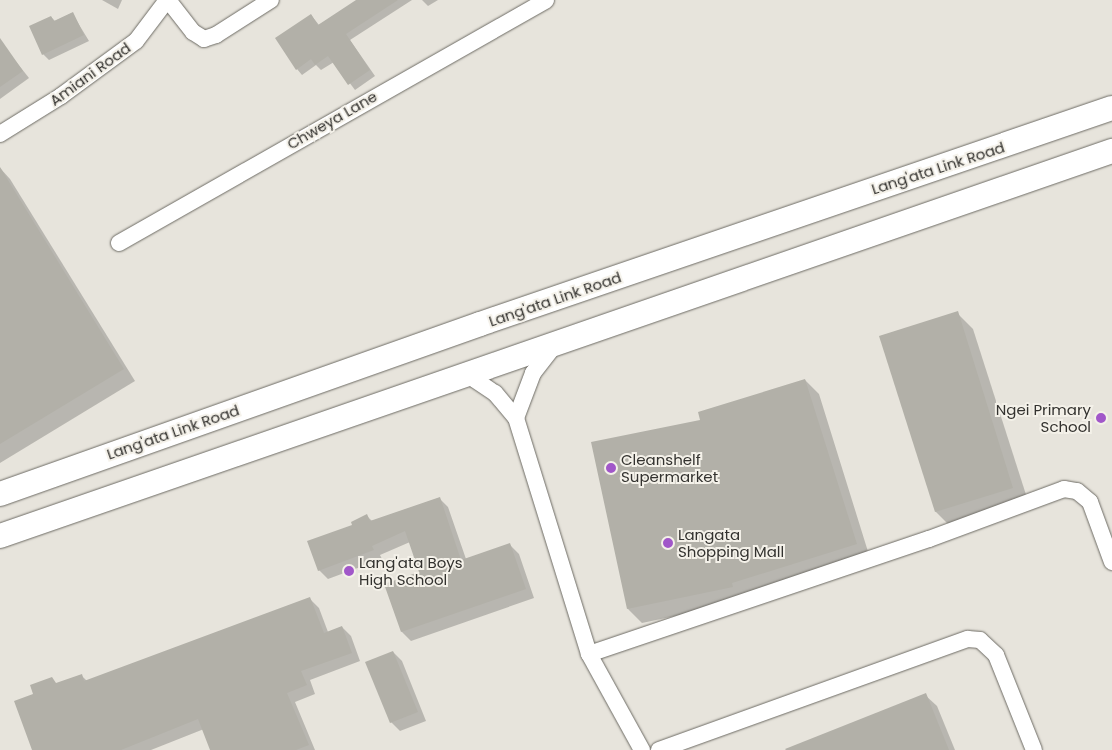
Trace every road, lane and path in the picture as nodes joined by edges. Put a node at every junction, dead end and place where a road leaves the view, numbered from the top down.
1 (167, 0) edge
2 (272, 0) edge
3 (546, 0) edge
4 (1112, 108) edge
5 (0, 134) edge
6 (1112, 151) edge
7 (119, 243) dead end
8 (560, 340) junction
9 (465, 373) junction
10 (516, 418) junction
11 (0, 494) edge
12 (0, 536) edge
13 (1112, 562) edge
14 (589, 654) junction
15 (642, 750) edge
16 (658, 750) edge
17 (1034, 750) edge

1 - 2 street
1 - 5 street, Amiani Road
3 - 7 street, Chweya Lane
4 - 11 main road, Lang'ata Link Road
6 - 8 main road
8 - 9 main road
8 - 10 street
9 - 10 street
9 - 12 main road
10 - 14 street
13 - 14 street
14 - 15 street
16 - 17 street

